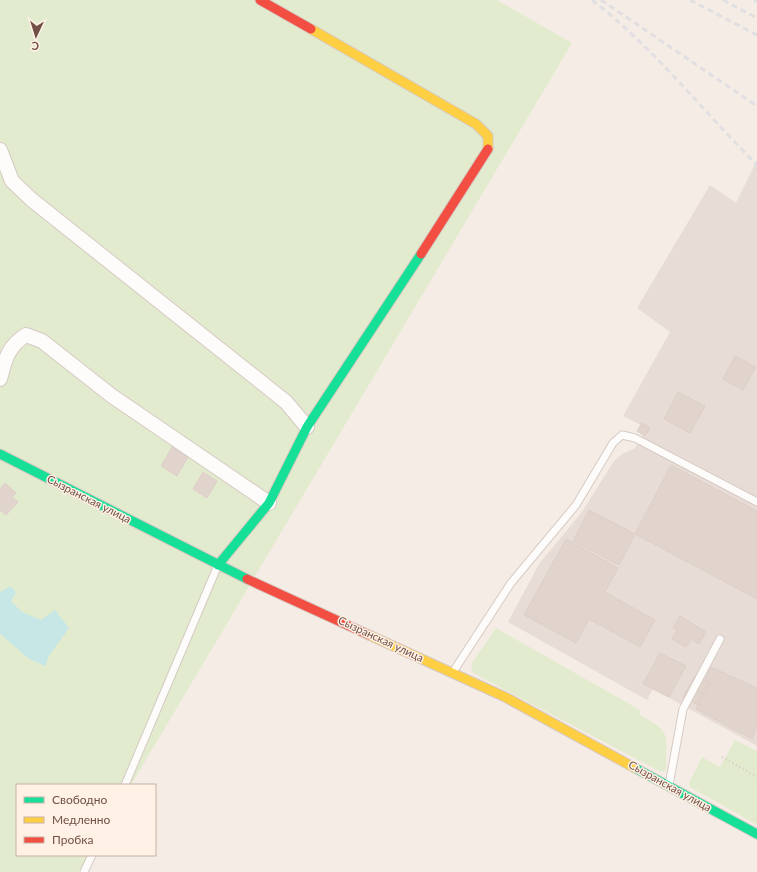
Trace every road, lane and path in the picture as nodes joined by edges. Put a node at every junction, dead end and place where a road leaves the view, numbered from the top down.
1 (260, 0) edge
2 (0, 150) edge
3 (0, 379) edge
4 (307, 427) junction
5 (0, 454) edge
6 (757, 502) edge
7 (269, 503) junction
8 (218, 565) junction
9 (720, 639) dead end
10 (453, 672) junction
11 (722, 757) dead end
12 (757, 777) edge
13 (125, 784) edge
14 (669, 785) junction
15 (757, 834) edge
16 (92, 856) edge
17 (84, 872) edge

1 - 4 street
2 - 4 street
3 - 7 street
4 - 7 street
5 - 8 street, Сызранская улица
6 - 10 lane
7 - 8 street
8 - 10 street, Сызранская улица
8 - 13 lane
9 - 14 lane
10 - 14 street, Сызранская улица
11 - 12 path
14 - 15 street, Сызранская улица
16 - 17 lane

